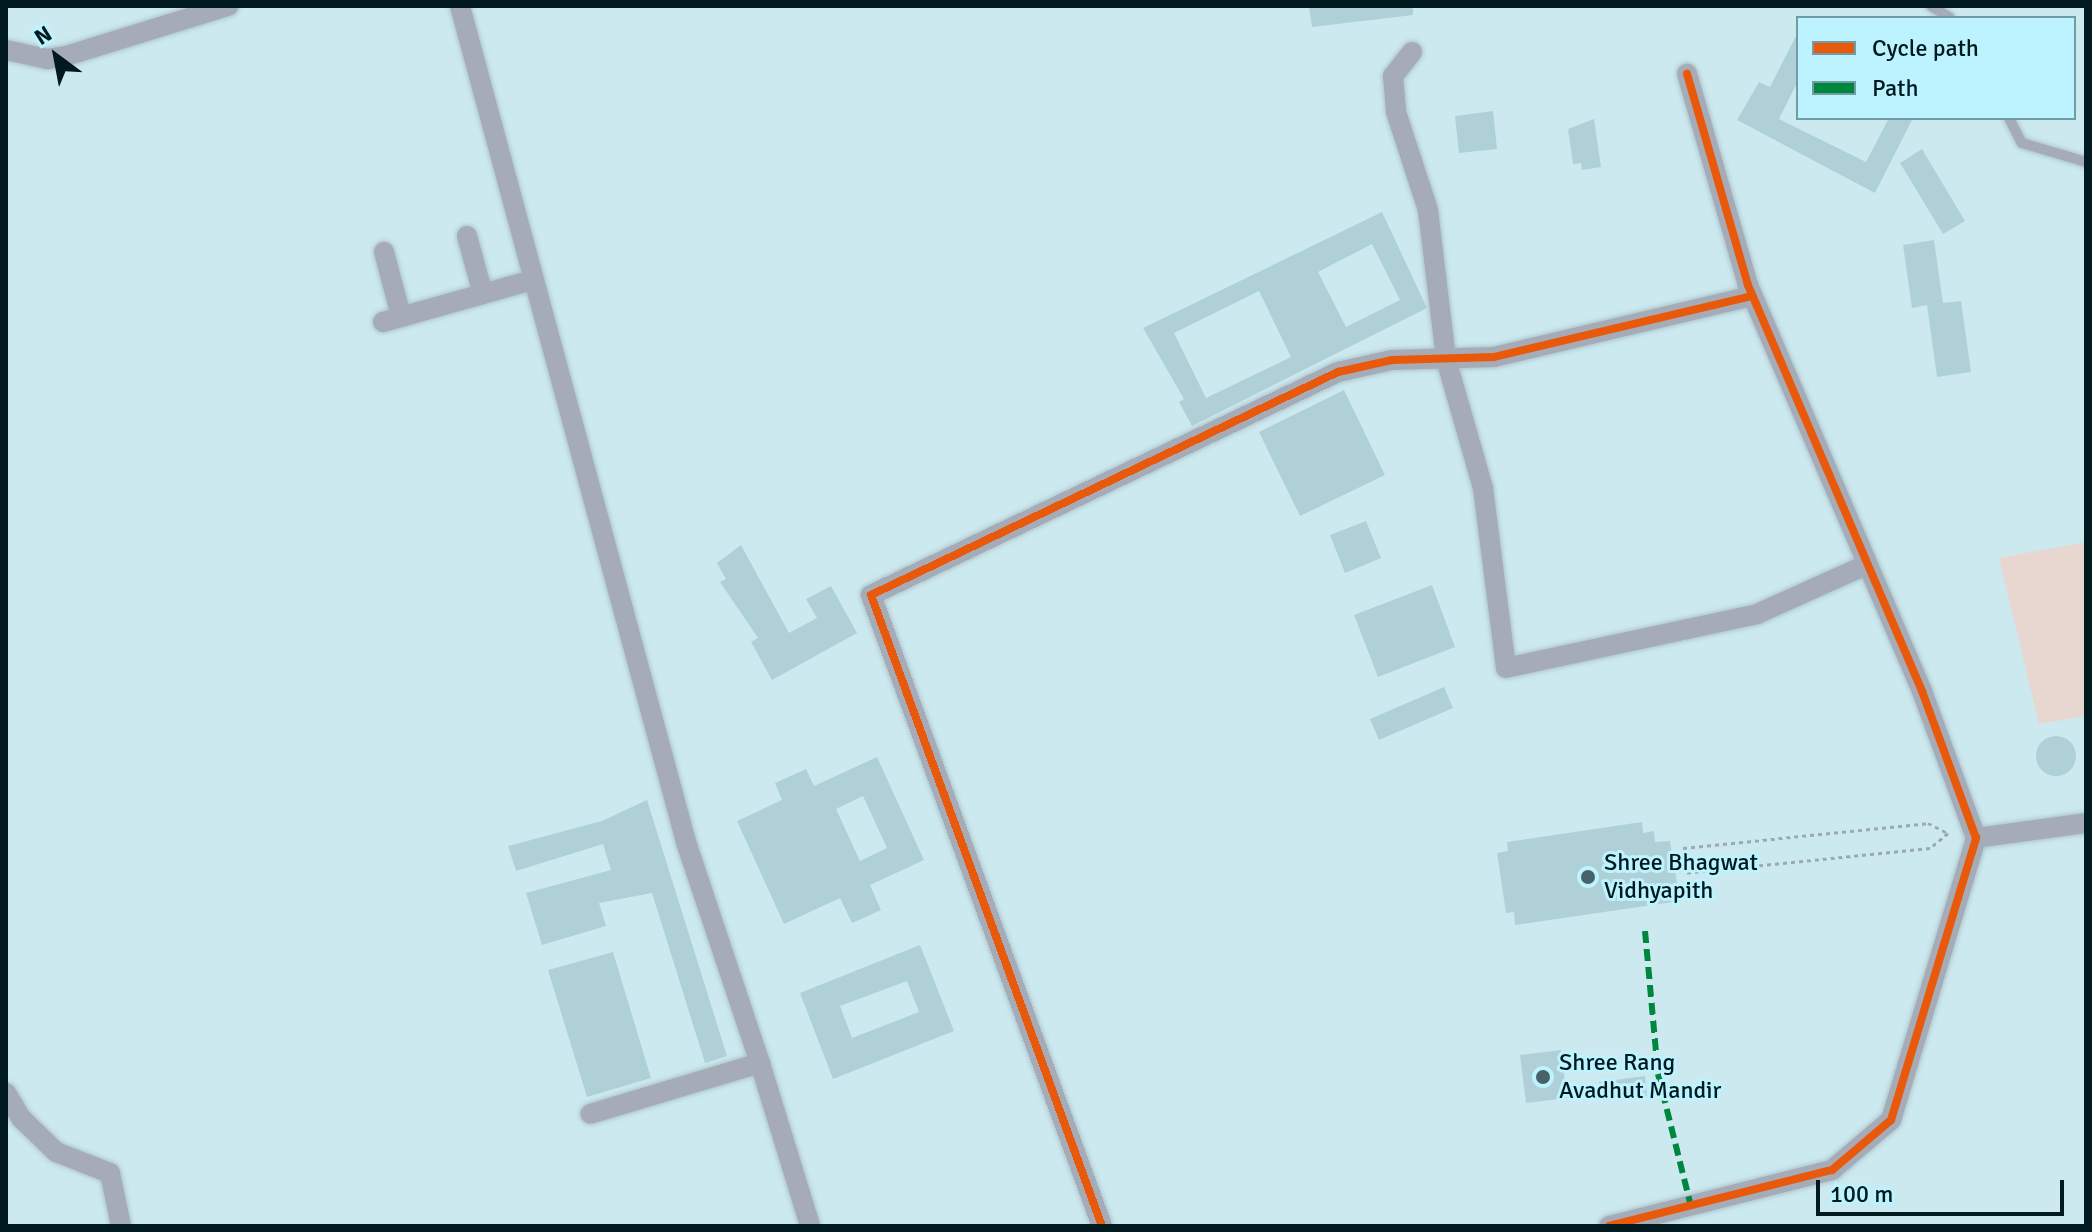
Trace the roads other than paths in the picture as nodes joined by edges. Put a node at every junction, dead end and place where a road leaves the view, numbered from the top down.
1 (228, 6) edge
2 (460, 6) edge
3 (6, 50) edge
4 (1412, 52) dead end
5 (1687, 74) dead end
6 (2010, 120) edge
7 (2086, 162) edge
8 (467, 236) dead end
9 (384, 252) dead end
10 (532, 280) junction
11 (483, 294) junction
12 (1752, 296) junction
13 (1446, 359) junction
14 (1864, 566) junction
15 (2086, 823) edge
16 (1976, 838) junction
17 (760, 1063) junction
18 (6, 1093) edge
19 (590, 1114) dead end
20 (121, 1226) edge
21 (810, 1226) edge
22 (1102, 1226) edge
23 (1609, 1226) edge

1 - 3 street
2 - 10 street
4 - 13 street
5 - 12 street
6 - 7 lane
8 - 11 street
9 - 11 street
10 - 11 street
10 - 17 street
12 - 13 street
12 - 14 street
13 - 14 street
13 - 22 street
14 - 16 street
15 - 16 street
16 - 23 street
17 - 19 street
17 - 21 street
18 - 20 street

